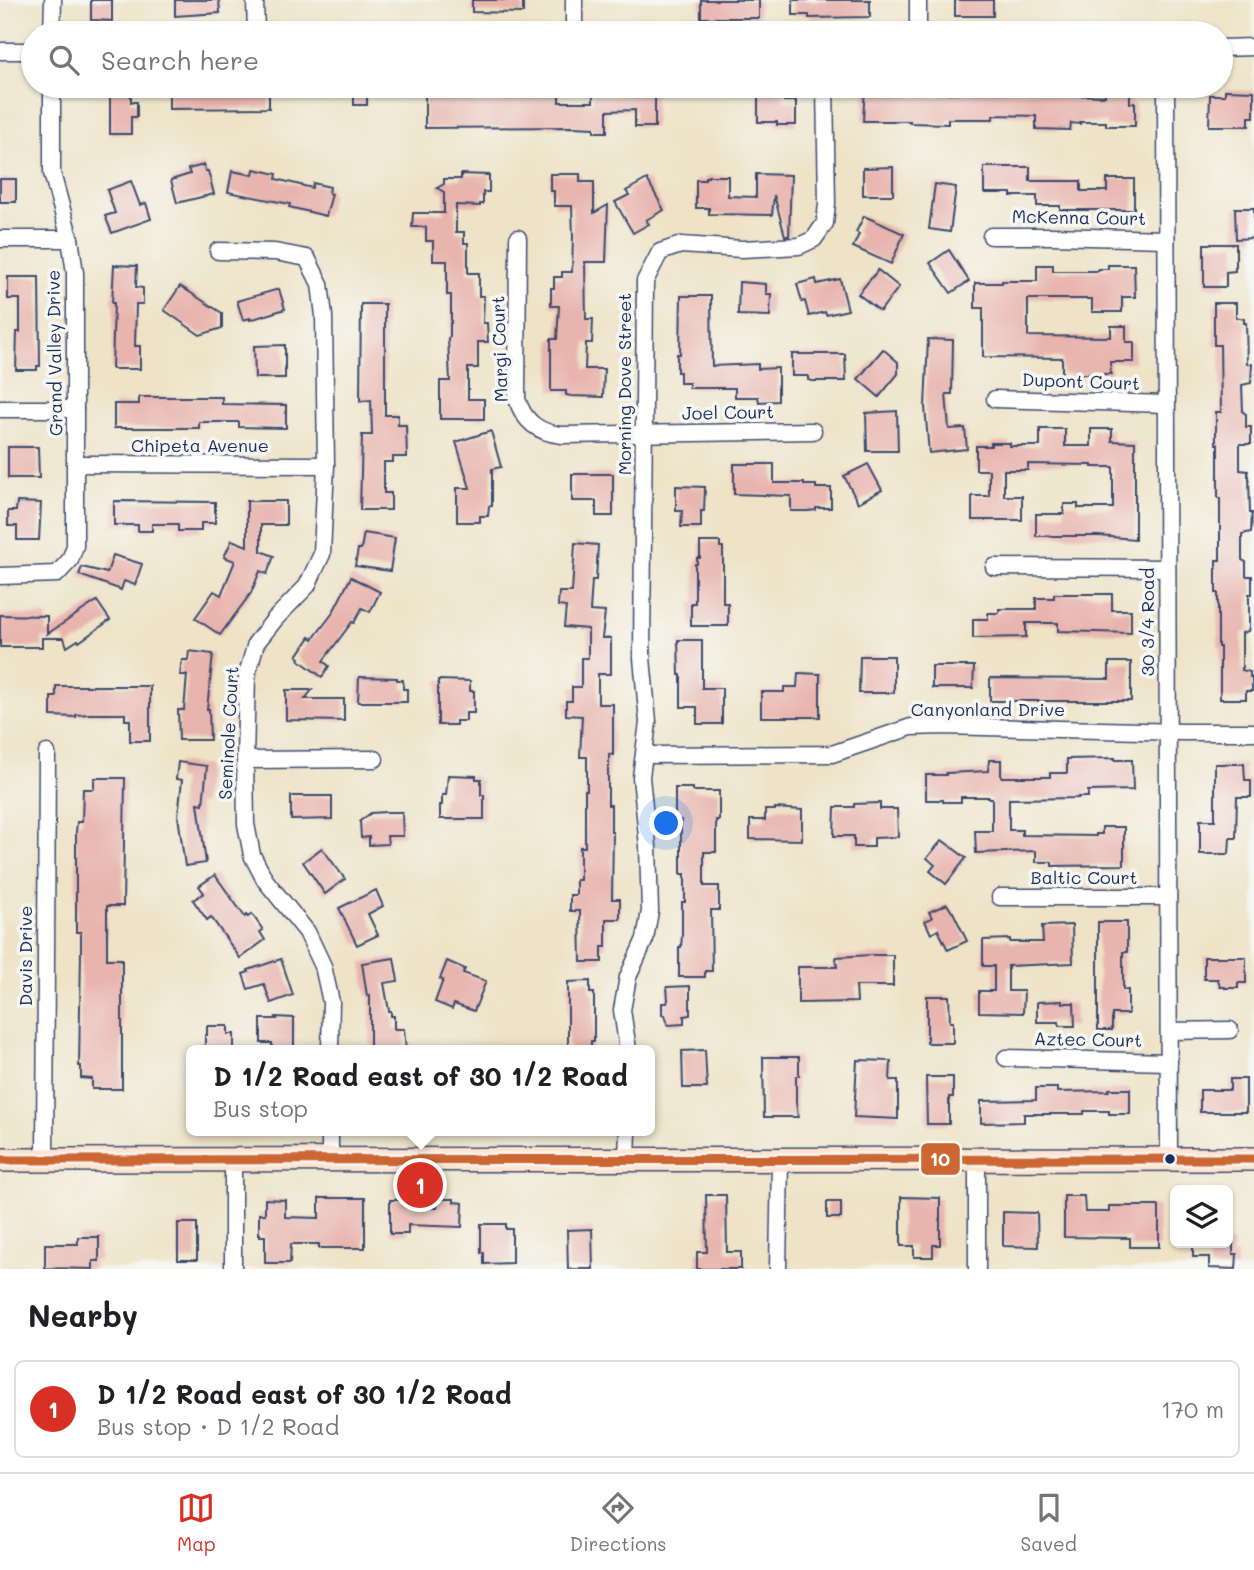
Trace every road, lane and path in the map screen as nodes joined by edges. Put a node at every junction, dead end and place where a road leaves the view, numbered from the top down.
1 (52, 0) edge
2 (255, 0) edge
3 (574, 0) edge
4 (918, 0) edge
5 (52, 21) edge
6 (256, 21) edge
7 (574, 21) edge
8 (918, 21) edge
9 (1254, 47) edge
10 (1233, 48) edge
11 (0, 51) edge
12 (21, 51) edge
13 (52, 98) edge
14 (825, 98) edge
15 (1166, 98) edge
16 (991, 236) dead end
17 (518, 238) dead end
18 (0, 239) edge
19 (70, 239) junction
20 (1166, 239) junction
21 (218, 251) dead end
22 (995, 399) dead end
23 (1167, 404) junction
24 (0, 409) edge
25 (75, 409) junction
26 (813, 431) dead end
27 (644, 434) junction
28 (75, 464) junction
29 (326, 465) junction
30 (994, 567) dead end
31 (1167, 568) junction
32 (0, 576) edge
33 (1168, 732) junction
34 (1254, 732) edge
35 (47, 753) dead end
36 (645, 755) junction
37 (375, 759) dead end
38 (245, 760) junction
39 (1000, 897) dead end
40 (1168, 897) junction
41 (1168, 1031) junction
42 (1230, 1031) dead end
43 (330, 1045) edge
44 (627, 1045) edge
45 (1006, 1058) dead end
46 (1169, 1062) junction
47 (330, 1136) edge
48 (628, 1136) edge
49 (977, 1159) junction
50 (1169, 1159) junction
51 (1254, 1159) edge
52 (0, 1160) edge
53 (45, 1160) junction
54 (233, 1160) junction
55 (330, 1160) junction
56 (627, 1160) junction
57 (779, 1160) junction
58 (233, 1269) edge
59 (778, 1269) edge
60 (977, 1269) edge

1 - 5 street
2 - 6 street
3 - 7 street
4 - 8 street
9 - 10 street
11 - 12 street
13 - 19 street, Grand Valley Drive
14 - 27 street, Morning Dove Street
15 - 20 street, 30 3/4 Road
16 - 20 street, McKenna Court
17 - 27 street, Margi Court
18 - 19 street
19 - 25 street, Grand Valley Drive
20 - 23 street, 30 3/4 Road
21 - 29 street, Seminole Court
22 - 23 street, Dupont Court
23 - 31 street, 30 3/4 Road
24 - 25 street
25 - 28 street, Grand Valley Drive
26 - 27 street, Joel Court
27 - 36 street, Morning Dove Street
28 - 29 street, Chipeta Avenue
28 - 32 street, Grand Valley Drive
29 - 38 street, Seminole Court
30 - 31 street
31 - 33 street, 30 3/4 Road
33 - 34 street, Canyonland Drive
33 - 36 street, Canyonland Drive
33 - 40 street, 30 3/4 Road
35 - 53 street, Davis Drive
36 - 44 street, Morning Dove Street
37 - 38 street
38 - 43 street, Seminole Court
39 - 40 street, Baltic Court
40 - 41 street, 30 3/4 Road
41 - 42 street
41 - 46 street, 30 3/4 Road
45 - 46 street, Aztec Court
46 - 50 street, 30 3/4 Road
47 - 55 street
48 - 56 street
49 - 50 main road
49 - 57 main road
49 - 60 street
50 - 51 main road
52 - 53 main road
53 - 54 main road
54 - 55 main road
54 - 58 street
55 - 56 main road
56 - 57 main road
57 - 59 street

